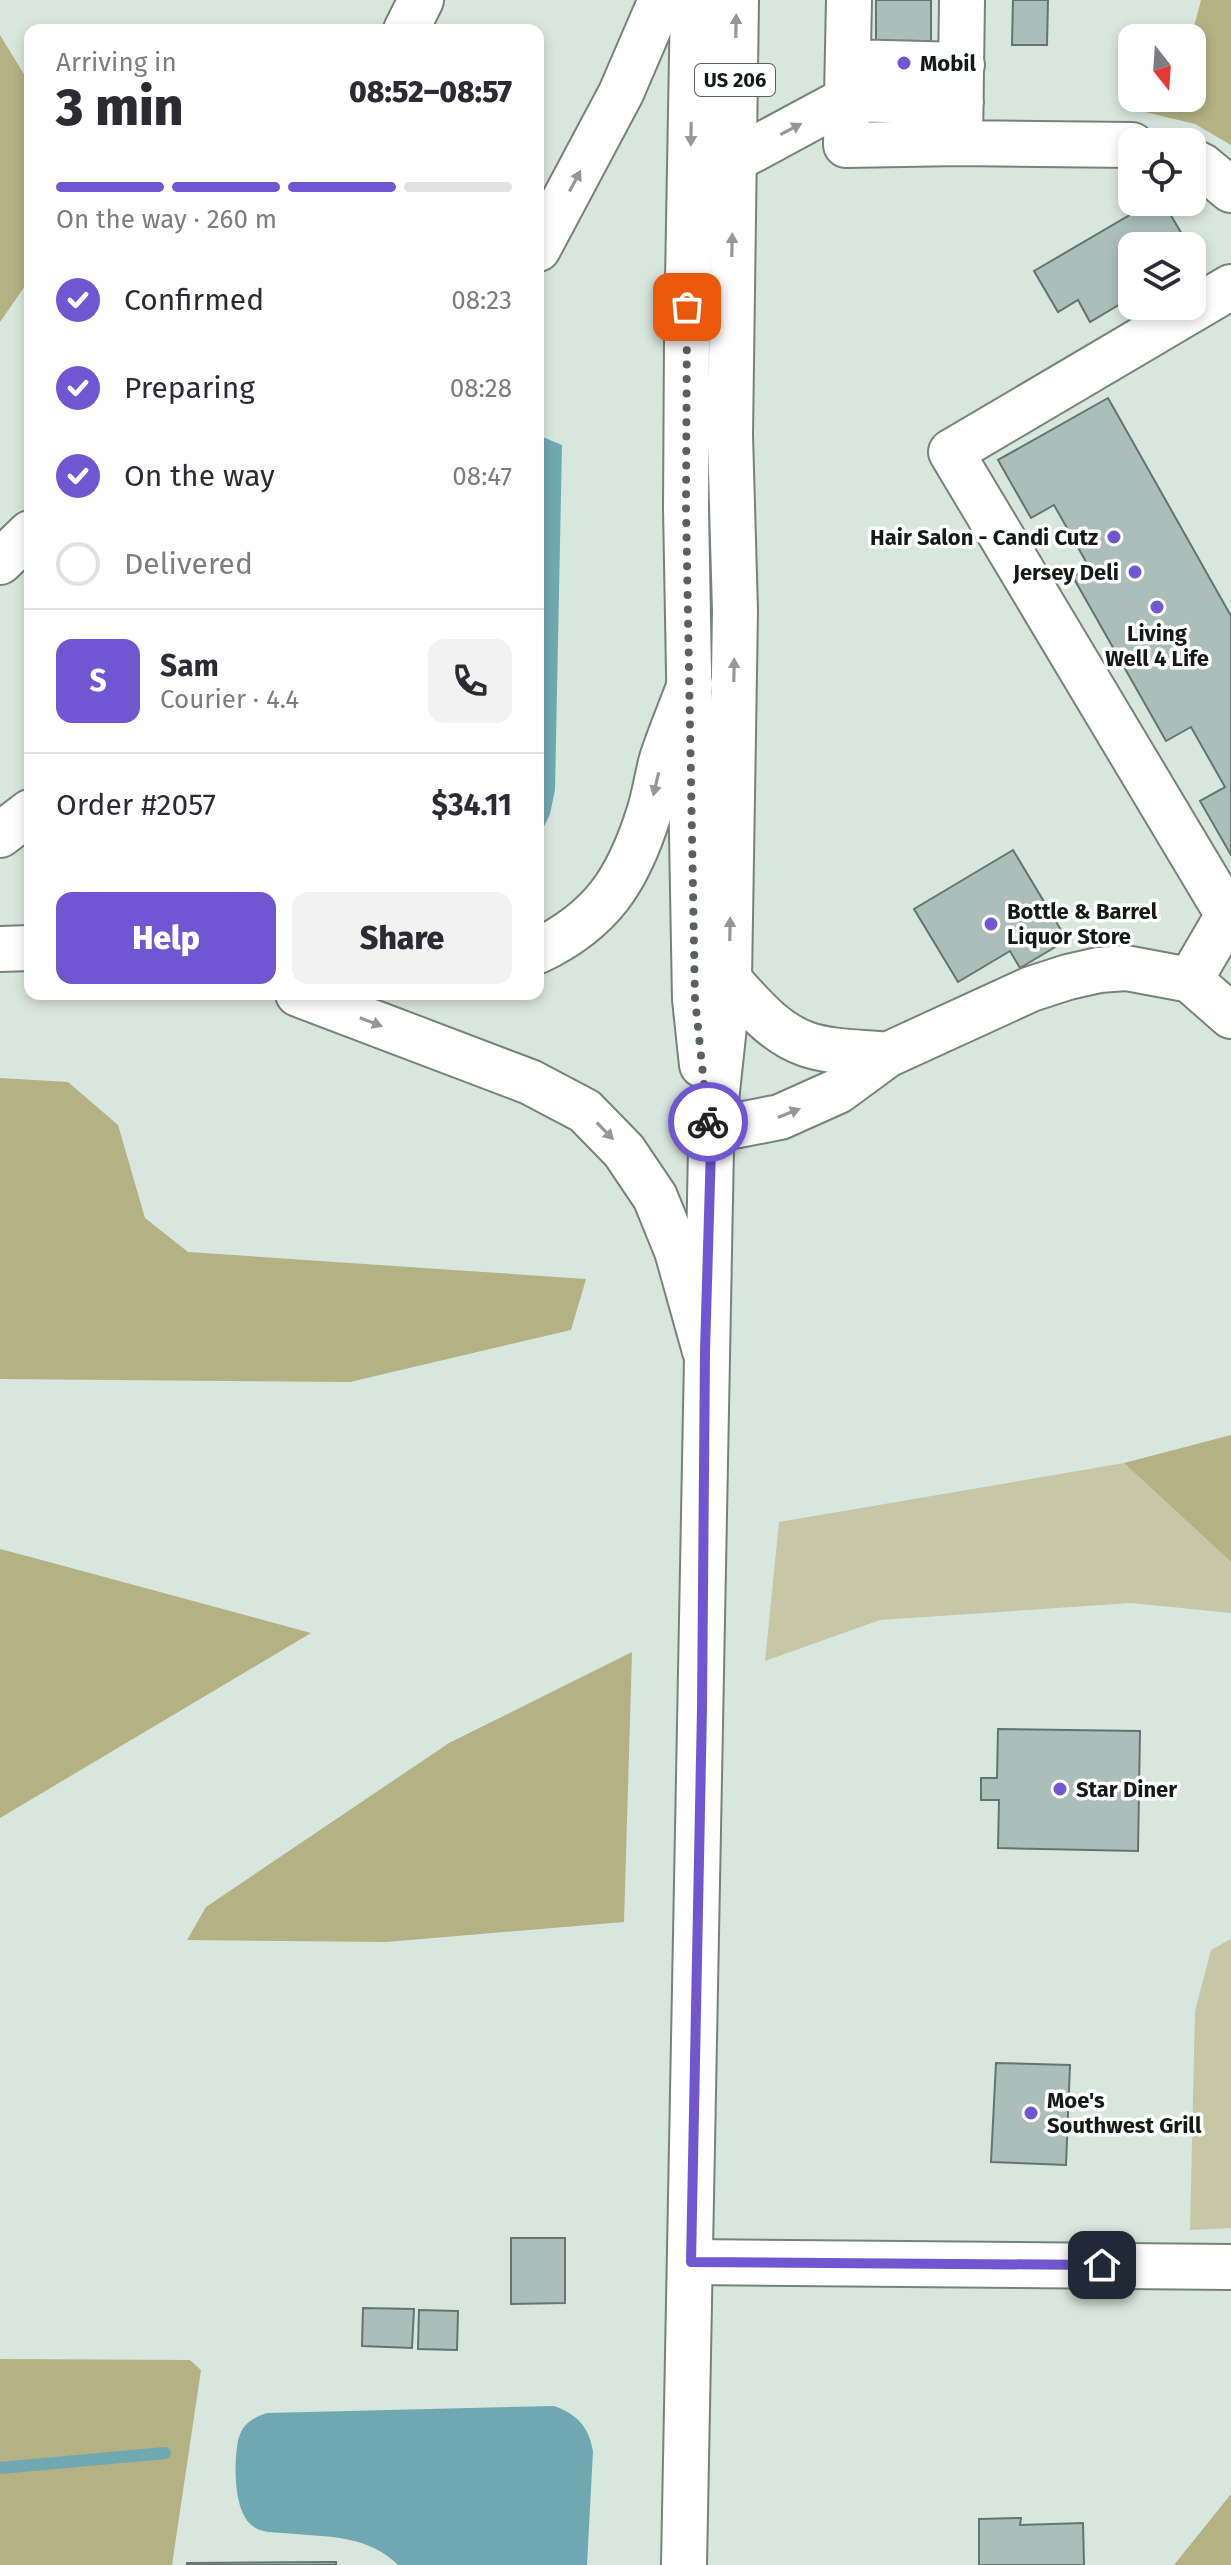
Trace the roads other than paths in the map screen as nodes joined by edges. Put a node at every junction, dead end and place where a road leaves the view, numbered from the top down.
1 (421, 0) edge
2 (661, 0) edge
3 (693, 0) edge
4 (736, 0) edge
5 (849, 0) edge
6 (962, 0) edge
7 (409, 24) edge
8 (848, 81) junction
9 (961, 103) junction
10 (1118, 142) edge
11 (734, 160) junction
12 (1206, 169) edge
13 (1231, 190) edge
14 (544, 238) edge
15 (1231, 287) edge
16 (24, 539) edge
17 (0, 562) edge
18 (690, 684) junction
19 (24, 817) edge
20 (0, 835) edge
21 (24, 948) edge
22 (544, 948) edge
23 (0, 949) edge
24 (729, 980) junction
25 (1190, 980) junction
26 (314, 1000) edge
27 (1231, 1016) edge
28 (887, 1055) junction
29 (712, 1138) junction
30 (705, 1351) junction
31 (691, 2262) junction
32 (1231, 2267) edge
33 (684, 2565) edge

1 - 7 main road
14 -> 2 main road
3 -> 18 main road, US 206
11 -> 4 main road, US 206
5 - 8 main road
6 - 9 main road
8 - 9 main road
11 -> 8 main road
9 - 10 main road
24 -> 11 main road, US 206
12 - 13 main road
15 - 25 main road
16 - 17 main road
18 -> 22 main road
18 - 29 main road, US 206
19 - 20 main road
21 - 23 main road
24 - 28 main road
24 - 29 main road, US 206
25 - 27 main road
25 - 28 main road
26 -> 30 main road
29 -> 28 main road
29 - 30 main road, US 206
30 - 31 main road, US 206
31 - 32 main road
31 - 33 main road, US 206

